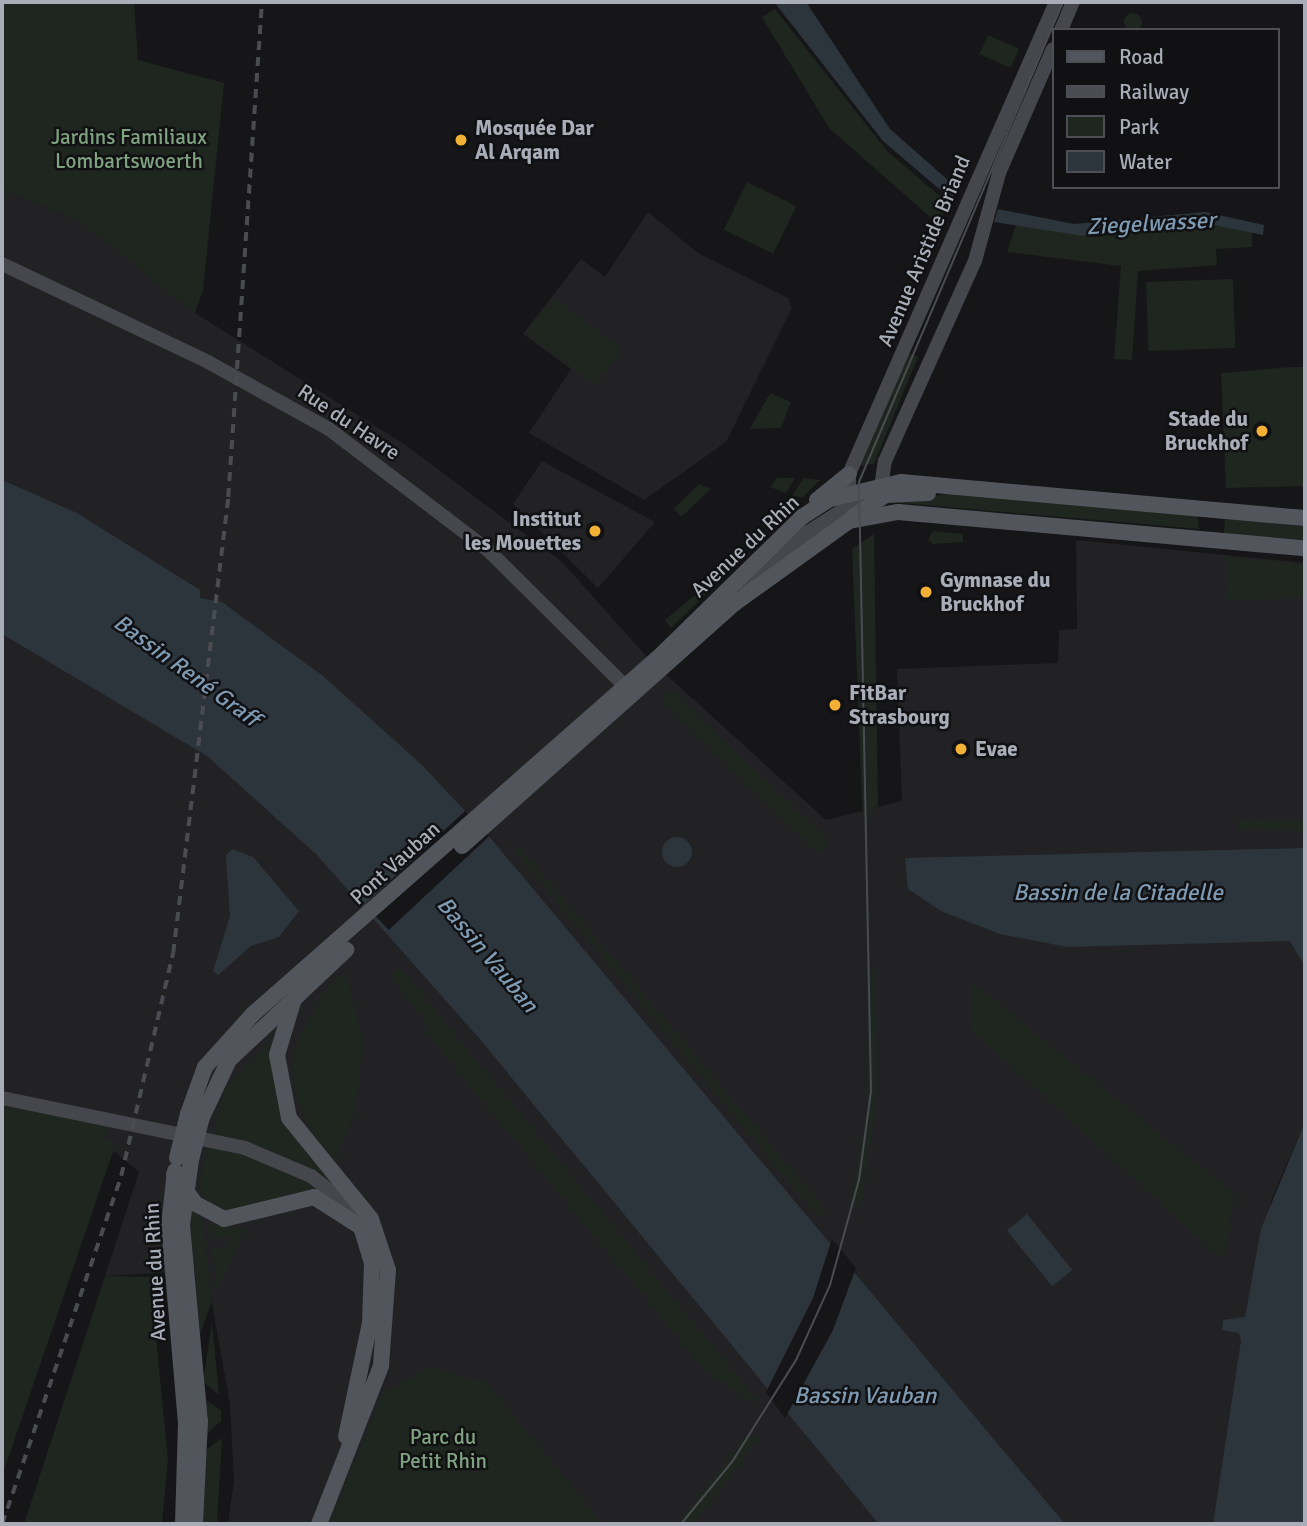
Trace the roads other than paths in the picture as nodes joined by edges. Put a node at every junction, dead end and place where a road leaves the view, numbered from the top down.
1 (1056, 2) edge
2 (1073, 2) edge
3 (1062, 28) edge
4 (1052, 51) edge
5 (976, 183) junction
6 (993, 190) junction
7 (2, 264) edge
8 (849, 482) junction
9 (880, 498) junction
10 (849, 514) junction
11 (1305, 517) edge
12 (1305, 548) edge
13 (624, 685) junction
14 (493, 810) junction
15 (334, 954) junction
16 (298, 994) junction
17 (2, 1098) edge
18 (195, 1116) junction
19 (184, 1159) junction
20 (174, 1175) junction
21 (184, 1191) junction
22 (338, 1195) junction
23 (183, 1524) edge
24 (195, 1524) edge
25 (319, 1524) edge

1 - 5 main road, Avenue Aristide Briand
2 - 3 main road
4 - 6 main road, Avenue Aristide Briand
5 - 6 main road
5 - 8 main road, Avenue Aristide Briand
6 - 9 main road, Avenue Aristide Briand
7 - 13 main road, Rue du Havre
8 - 9 main road, Avenue du Rhin
8 - 10 main road, Avenue Aristide Briand
8 - 13 main road, Avenue du Rhin
9 - 10 main road, Avenue du Rhin
9 - 10 main road
9 - 11 main road, Avenue du Rhin
9 - 12 main road, Avenue du Rhin
10 - 14 main road, Avenue du Rhin
13 - 14 main road, Avenue du Rhin
14 - 15 main road, Pont Vauban
15 - 16 main road, Avenue du Rhin
15 - 18 main road, Avenue du Rhin
16 - 18 main road, Avenue du Rhin
16 - 22 main road
17 - 22 main road
18 - 19 main road, Avenue du Rhin, bridge
19 - 20 main road, Avenue du Rhin
19 - 21 main road, Avenue du Rhin
20 - 21 main road
20 - 23 main road, Avenue du Rhin
21 - 22 main road
21 - 24 main road, Avenue du Rhin
22 - 25 main road

